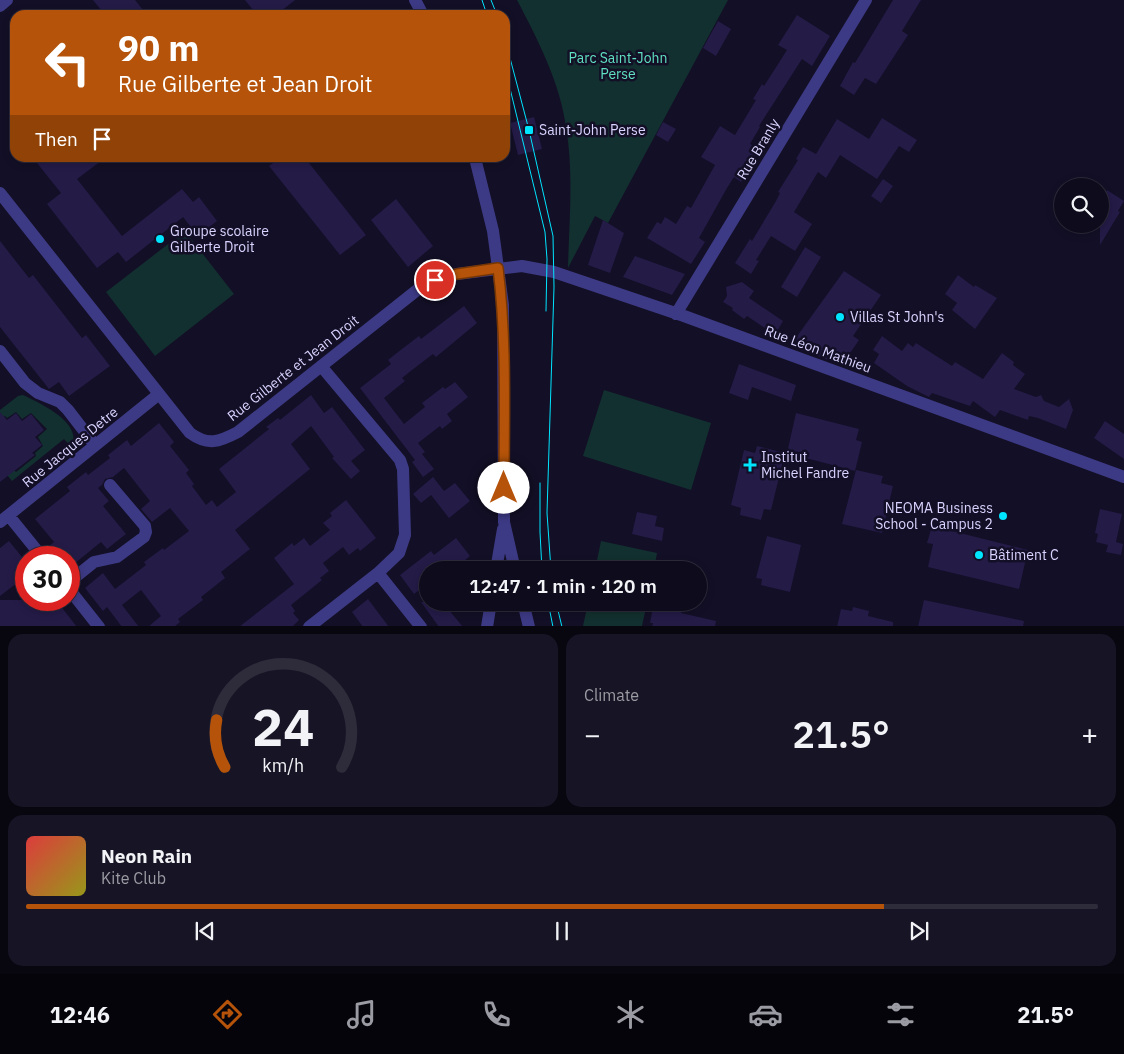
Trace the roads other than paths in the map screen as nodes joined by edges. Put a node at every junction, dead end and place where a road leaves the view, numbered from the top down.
1 (7, 0) edge
2 (866, 0) edge
3 (0, 6) edge
4 (476, 162) edge
5 (0, 193) edge
6 (498, 268) junction
7 (676, 314) junction
8 (0, 352) edge
9 (321, 366) junction
10 (159, 394) junction
11 (95, 445) junction
12 (1124, 477) edge
13 (110, 485) dead end
14 (4, 519) edge
15 (504, 522) junction
16 (31, 546) edge
17 (498, 561) edge
18 (513, 561) edge
19 (80, 573) edge
20 (378, 573) junction
21 (80, 603) edge
22 (488, 611) edge
23 (525, 611) edge
24 (99, 626) edge
25 (310, 626) edge
26 (421, 626) edge
27 (486, 626) edge
28 (529, 626) edge

1 - 3 street
2 - 7 street, Rue Branly
4 - 6 street
5 - 10 street, Rue Gilberte et Jean Droit
6 - 7 street, Rue Léon Mathieu
6 - 9 street, Rue Gilberte et Jean Droit
6 - 15 street
7 - 12 street, Rue Léon Mathieu
8 - 11 street
9 - 10 street, Rue Gilberte et Jean Droit
9 - 20 street
10 - 11 street, Rue Jacques Detre
11 - 14 street, Rue Jacques Detre
13 - 19 street
14 - 16 street
15 - 17 street
15 - 18 street
20 - 25 street
20 - 26 street
21 - 24 street
22 - 27 street
23 - 28 street

